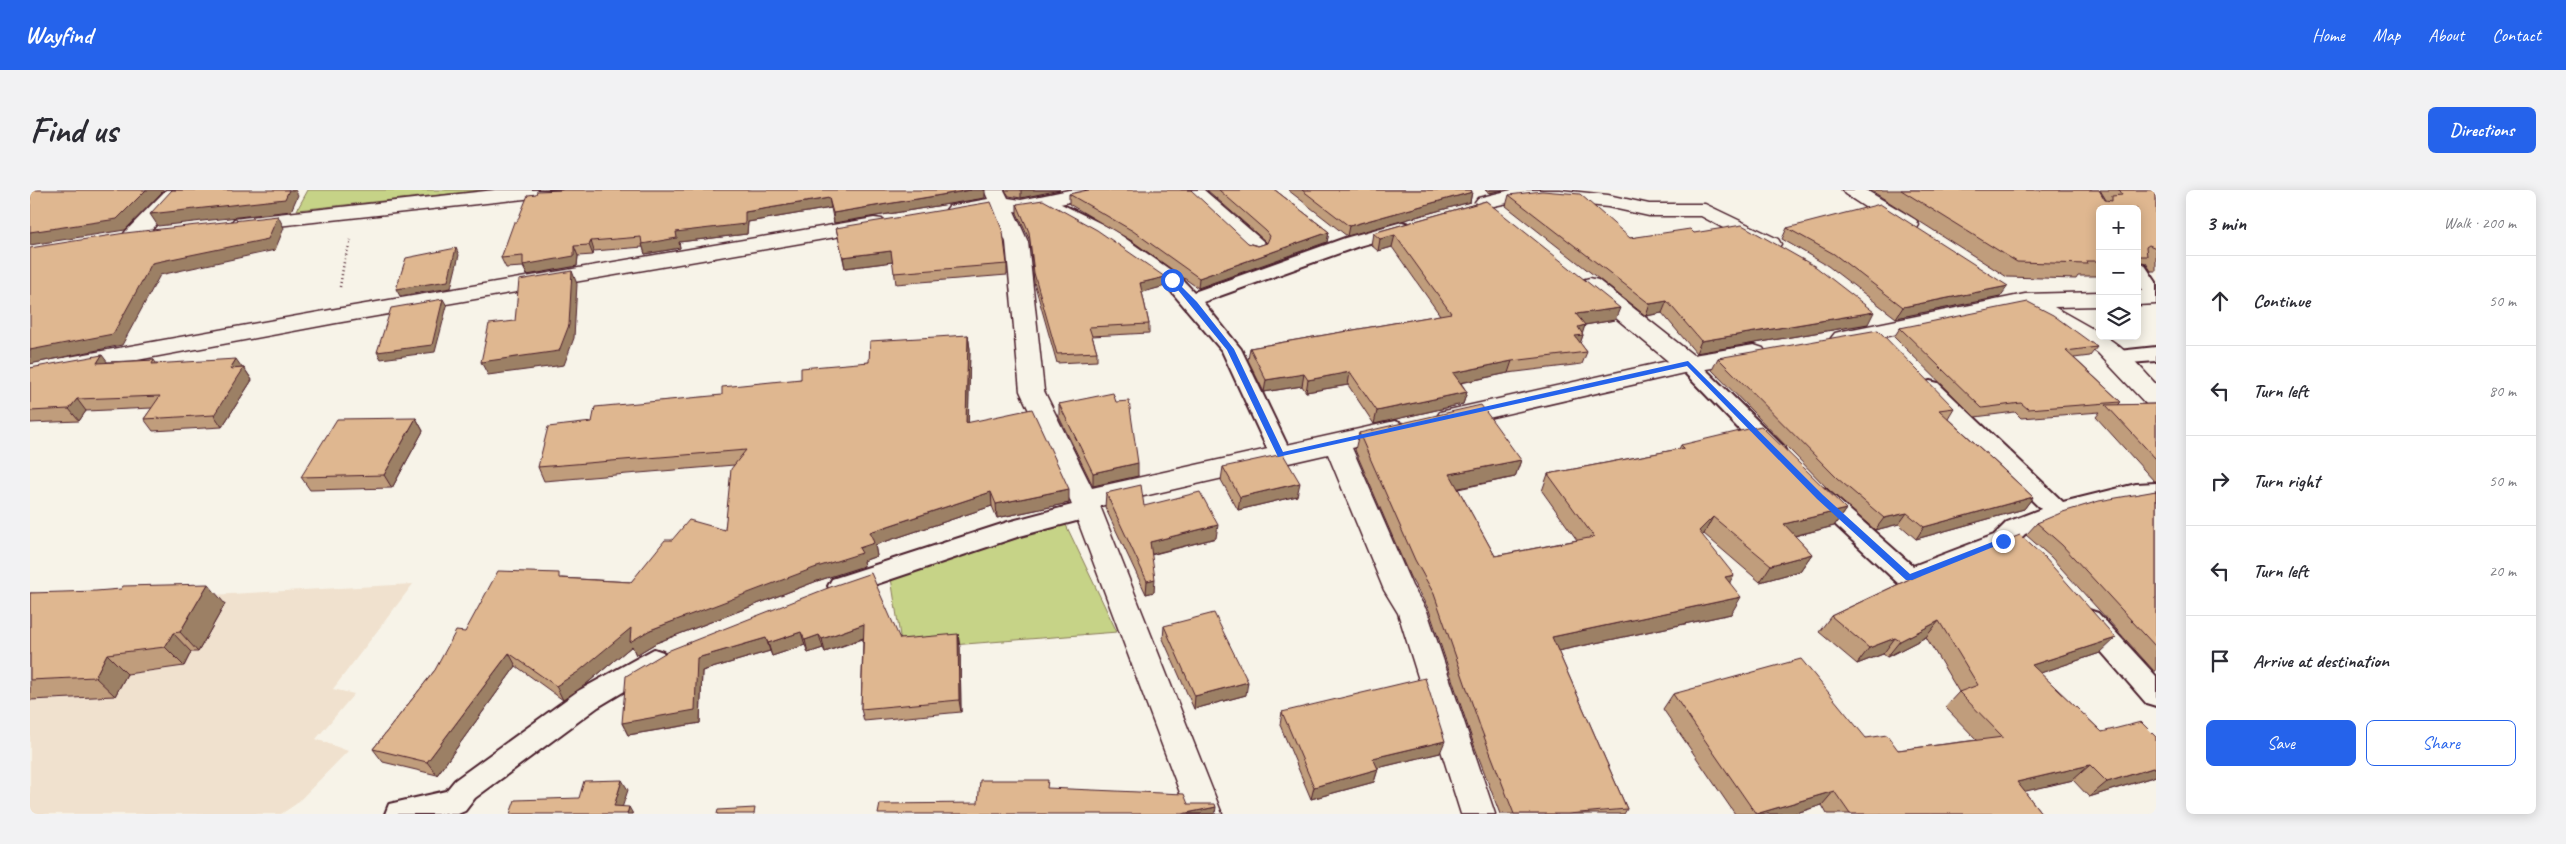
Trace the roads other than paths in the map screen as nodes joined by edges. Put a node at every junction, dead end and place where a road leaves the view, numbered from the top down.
1 (177, 190) edge
2 (551, 190) edge
3 (1099, 190) edge
4 (1192, 190) edge
5 (1852, 190) edge
6 (998, 196) edge
7 (1047, 202) junction
8 (1483, 204) edge
9 (1877, 206) junction
10 (1850, 213) edge
11 (933, 214) edge
12 (894, 221) edge
13 (1422, 222) edge
14 (220, 227) edge
15 (1786, 229) edge
16 (1326, 231) edge
17 (162, 234) edge
18 (1759, 236) junction
19 (1927, 237) edge
20 (1344, 244) junction
21 (1256, 247) edge
22 (1785, 252) edge
23 (1573, 272) edge
24 (2141, 274) edge
25 (2000, 285) edge
26 (2141, 298) edge
27 (2156, 298) edge
28 (2096, 299) edge
29 (1191, 300) junction
30 (2026, 301) junction
31 (1826, 340) edge
32 (1777, 349) edge
33 (2156, 354) edge
34 (2116, 358) junction
35 (1688, 364) junction
36 (30, 372) edge
37 (1917, 375) edge
38 (2156, 399) edge
39 (1337, 443) junction
40 (1281, 456) junction
41 (2156, 491) edge
42 (1086, 505) junction
43 (2058, 512) junction
44 (2008, 536) junction
45 (2028, 554) edge
46 (818, 594) edge
47 (2076, 604) edge
48 (675, 650) edge
49 (2156, 695) edge
50 (400, 814) edge
51 (1205, 814) edge
52 (1478, 814) edge

1 - 17 street
2 - 14 street
3 - 7 street
4 - 21 street
5 - 9 street
6 - 7 street
6 - 11 street
6 - 42 street
7 - 29 lane
8 - 18 street
9 - 10 street
9 - 19 street
12 - 36 street
13 - 20 lane
15 - 18 street
16 - 20 lane
18 - 22 street
20 - 29 lane
23 - 35 street
24 - 27 lane
25 - 30 street
26 - 27 street
28 - 30 street
29 - 40 lane
30 - 31 street
30 - 34 street
32 - 35 street
33 - 34 lane
34 - 38 street
35 - 39 street
35 - 44 lane
37 - 43 lane
39 - 40 street
39 - 52 street
40 - 42 street
41 - 43 lane
42 - 46 lane
42 - 51 street
43 - 44 lane
44 - 45 lane
47 - 49 lane
48 - 50 lane

